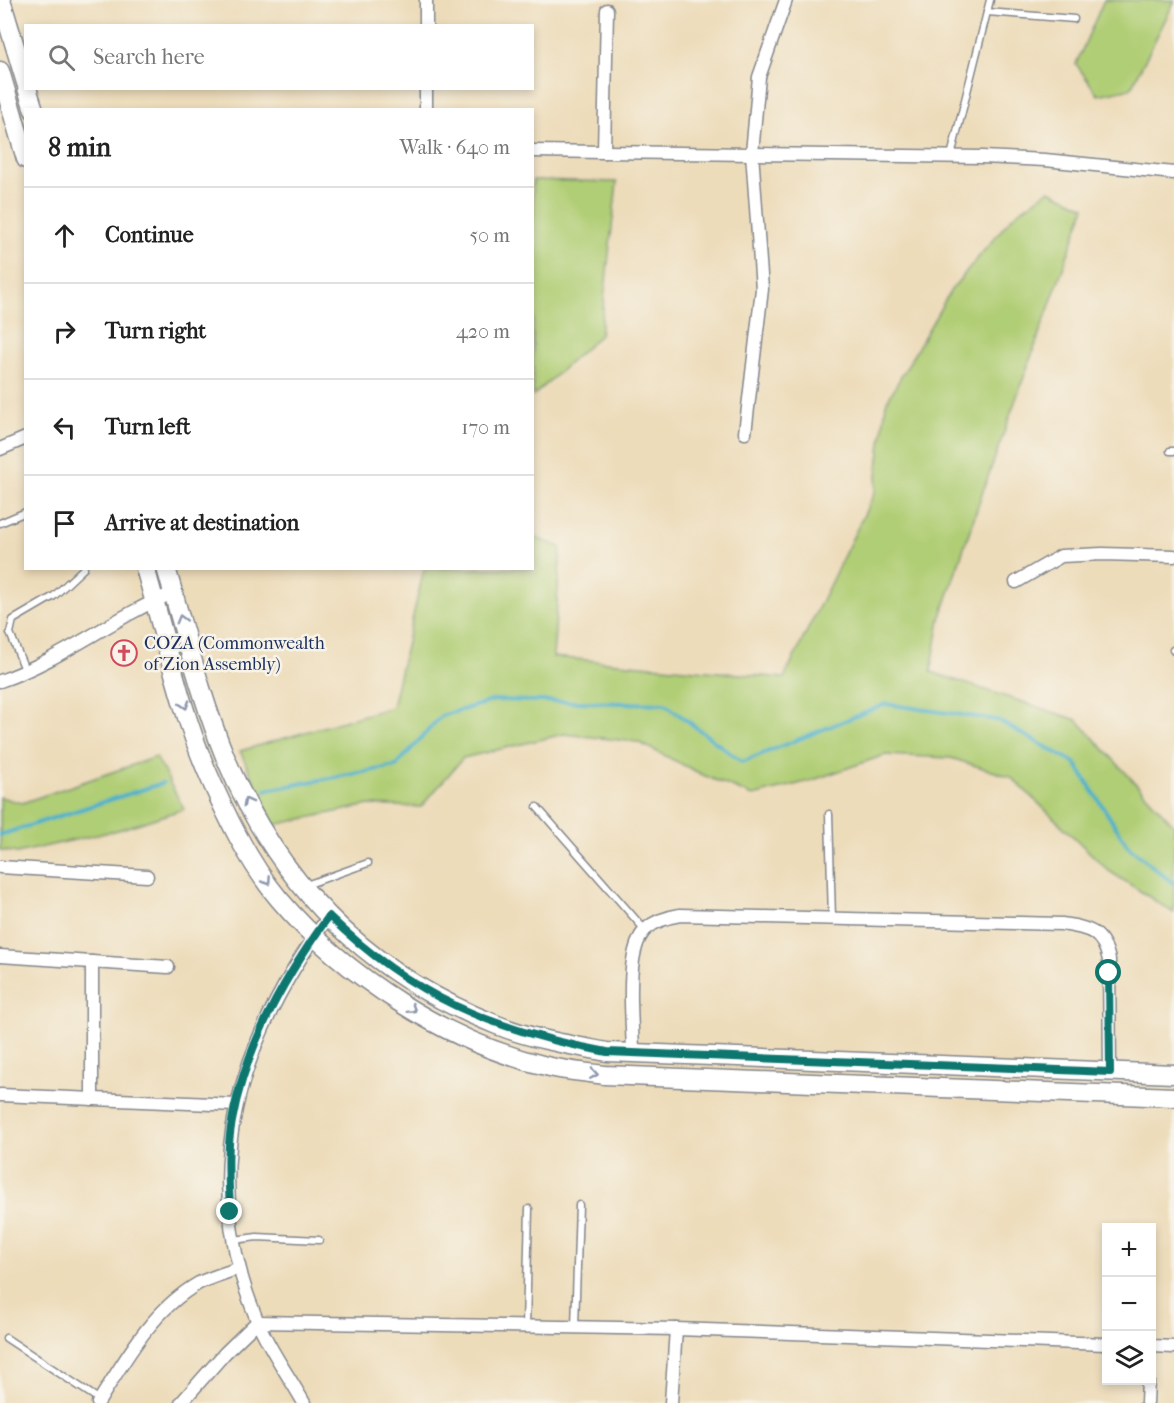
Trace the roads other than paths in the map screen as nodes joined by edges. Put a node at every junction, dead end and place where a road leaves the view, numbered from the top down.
1 (1, 0) edge
2 (426, 0) edge
3 (786, 0) edge
4 (990, 0) edge
5 (607, 10) dead end
6 (987, 12) junction
7 (1074, 19) dead end
8 (426, 24) edge
9 (0, 71) edge
10 (24, 76) edge
11 (28, 90) edge
12 (426, 90) edge
13 (33, 108) edge
14 (426, 108) edge
15 (534, 151) edge
16 (24, 152) edge
17 (604, 152) junction
18 (752, 153) junction
19 (951, 157) junction
20 (1174, 173) edge
21 (745, 433) dead end
22 (24, 439) edge
23 (0, 449) edge
24 (24, 513) edge
25 (0, 523) edge
26 (1174, 556) edge
27 (82, 570) edge
28 (146, 570) edge
29 (167, 570) edge
30 (1017, 582) dead end
31 (173, 593) junction
32 (154, 600) junction
33 (26, 672) junction
34 (0, 681) edge
35 (537, 807) dead end
36 (829, 814) dead end
37 (368, 863) dead end
38 (0, 867) edge
39 (147, 876) dead end
40 (300, 887) junction
41 (329, 916) junction
42 (832, 918) junction
43 (645, 930) junction
44 (314, 937) junction
45 (0, 956) edge
46 (92, 962) junction
47 (168, 967) dead end
48 (633, 1054) junction
49 (1110, 1072) junction
50 (1174, 1074) edge
51 (0, 1095) edge
52 (1174, 1097) edge
53 (92, 1099) junction
54 (236, 1105) junction
55 (579, 1205) dead end
56 (529, 1209) dead end
57 (234, 1240) junction
58 (320, 1240) dead end
59 (239, 1268) junction
60 (257, 1322) junction
61 (526, 1326) junction
62 (575, 1327) junction
63 (676, 1329) junction
64 (6, 1338) dead end
65 (1102, 1344) edge
66 (1156, 1346) edge
67 (1174, 1347) edge
68 (1148, 1385) edge
69 (99, 1402) edge
70 (182, 1403) edge
71 (304, 1403) edge
72 (671, 1403) edge
73 (1147, 1403) edge

1 - 10 street
2 - 8 street
3 - 18 street
4 - 6 lane
5 - 17 street
6 - 7 lane
6 - 19 lane
9 - 16 street
11 - 13 street
12 - 14 street
15 - 17 street
17 - 18 street
18 - 19 street
18 - 21 street
19 - 20 street
22 - 23 street
24 - 25 lane
26 - 30 street
27 - 33 lane
28 - 32 street
29 - 31 street
31 - 32 street
40 -> 31 street
32 - 33 street
32 -> 44 street
33 - 34 street
35 - 43 lane
36 - 42 lane
37 - 40 lane
38 - 39 street
40 - 41 street
41 - 44 street
41 - 48 street
42 - 43 street
42 - 49 street
43 - 48 street
44 -> 52 street
44 - 54 street
45 - 46 street
46 - 47 street
46 - 53 street
48 - 49 street
49 - 50 street
51 - 53 street
53 - 54 street
54 - 57 street
55 - 62 lane
56 - 61 lane
57 - 58 lane
57 - 59 street
59 - 60 street
59 - 69 street
60 - 61 street
60 - 70 street
60 - 71 street
61 - 62 street
62 - 63 street
63 - 65 street
63 - 72 street
64 - 69 lane
66 - 67 street
68 - 73 street

